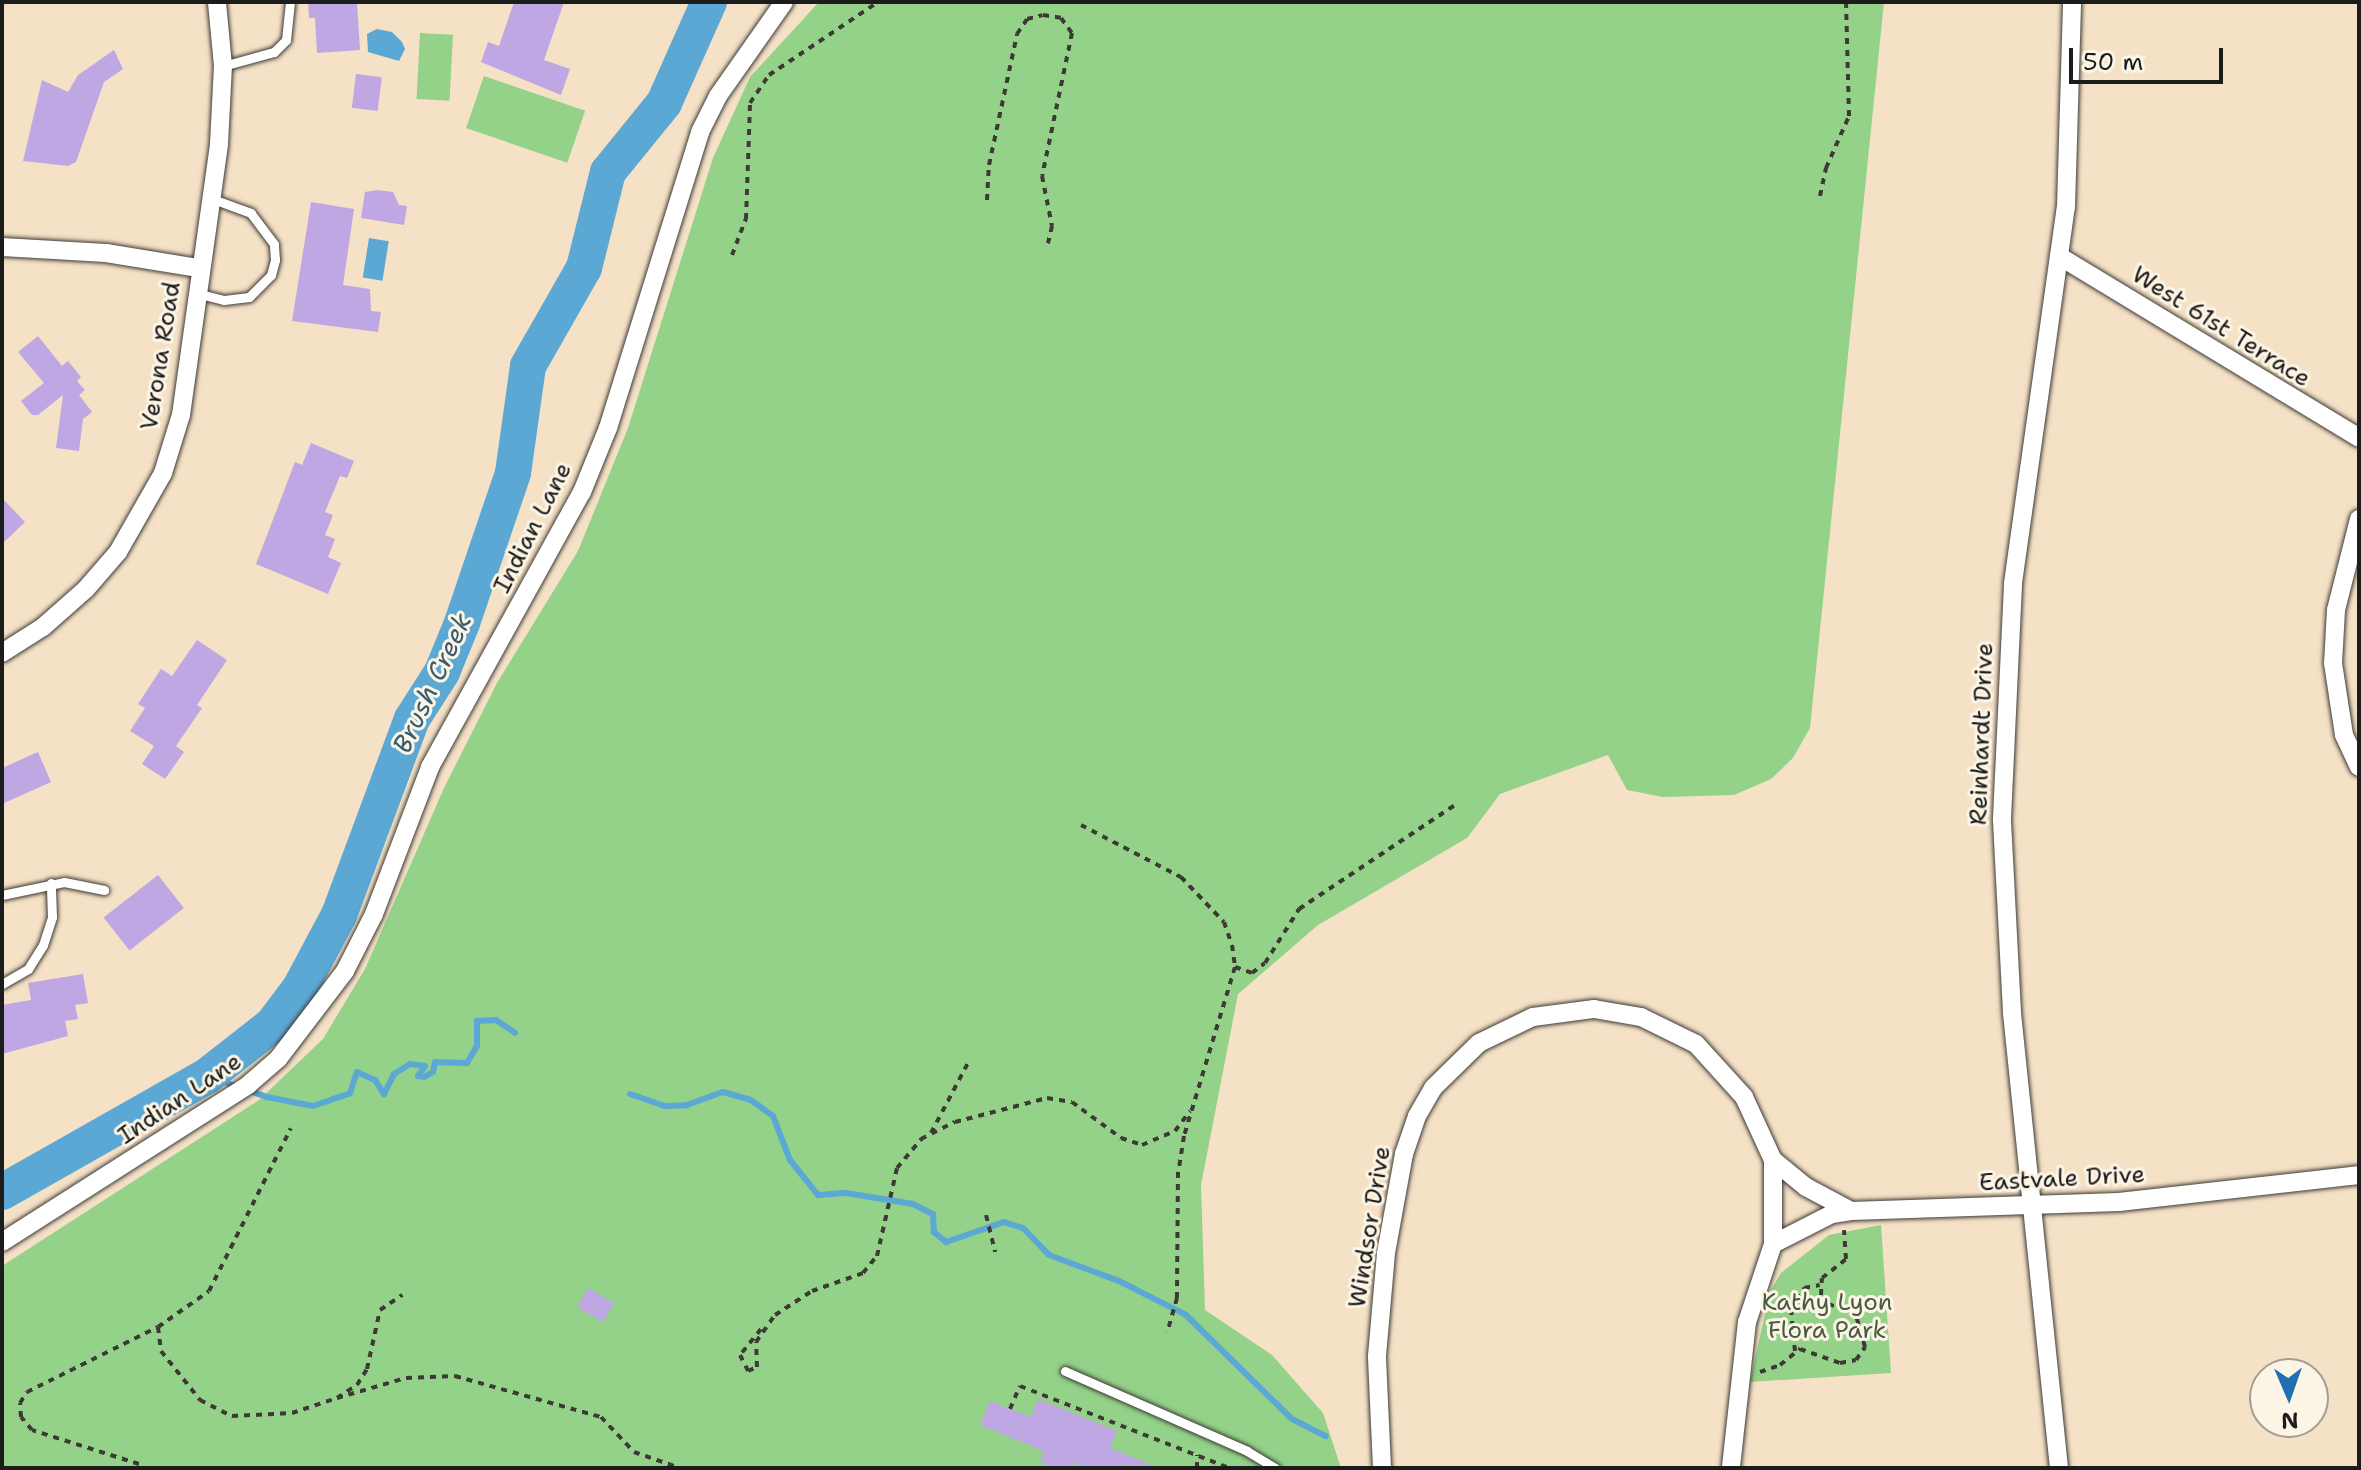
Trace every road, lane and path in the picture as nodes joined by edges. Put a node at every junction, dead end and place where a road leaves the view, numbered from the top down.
1 (217, 2) edge
2 (290, 2) edge
3 (784, 2) edge
4 (878, 2) edge
5 (1846, 2) edge
6 (2072, 2) edge
7 (223, 66) junction
8 (1820, 196) dead end
9 (210, 198) junction
10 (987, 200) dead end
11 (1048, 244) dead end
12 (2, 247) edge
13 (732, 255) dead end
14 (2059, 256) junction
15 (199, 268) junction
16 (196, 293) junction
17 (2359, 438) edge
18 (2359, 519) edge
19 (2, 653) edge
20 (2359, 767) edge
21 (1458, 803) dead end
22 (1081, 825) dead end
23 (51, 883) junction
24 (104, 890) dead end
25 (2, 895) edge
26 (1235, 967) junction
27 (2, 984) edge
28 (969, 1061) dead end
29 (1190, 1111) junction
30 (291, 1128) dead end
31 (931, 1134) junction
32 (1773, 1160) junction
33 (2359, 1175) edge
34 (2034, 1206) junction
35 (1851, 1211) junction
36 (986, 1215) dead end
37 (1844, 1230) dead end
38 (2, 1242) edge
39 (1773, 1244) junction
40 (995, 1252) dead end
41 (1820, 1285) junction
42 (402, 1295) dead end
43 (158, 1327) junction
44 (761, 1329) junction
45 (1167, 1333) dead end
46 (1796, 1352) junction
47 (1065, 1371) dead end
48 (1752, 1373) dead end
49 (337, 1398) junction
50 (1010, 1409) dead end
51 (1197, 1455) junction
52 (139, 1464) dead end
53 (677, 1467) edge
54 (1197, 1468) edge
55 (1229, 1468) edge
56 (1275, 1468) edge
57 (1382, 1468) edge
58 (1731, 1468) edge
59 (2059, 1468) edge

1 - 7 street, Verona Road
2 - 7 lane
3 - 38 street, Indian Lane
4 - 13 path
5 - 8 path
6 - 14 street, Reinhardt Drive
7 - 9 street, Verona Road
9 - 15 street, Verona Road
9 - 16 lane
10 - 11 path
12 - 15 street
14 - 17 street, West 61st Terrace
14 - 34 street, Reinhardt Drive
15 - 16 street, Verona Road
16 - 19 street, Verona Road
18 - 20 street
21 - 26 path
22 - 26 path
23 - 24 lane
23 - 25 lane
23 - 27 lane
26 - 29 path
28 - 31 path
29 - 31 path
29 - 45 path
30 - 43 path
31 - 44 path
32 - 35 street
32 - 39 street, Windsor Drive
32 - 57 street, Windsor Drive
33 - 34 street, Eastvale Drive
34 - 35 street, Eastvale Drive
34 - 59 street, Reinhardt Drive
35 - 39 street, Eastvale Drive
36 - 40 path
37 - 41 path
39 - 58 street, Windsor Drive
41 - 46 path
41 - 46 path
42 - 49 path
43 - 49 path
43 - 52 path
44 - 44 path
46 - 48 path
47 - 56 lane
49 - 53 path
50 - 51 path
51 - 54 path
51 - 55 path

